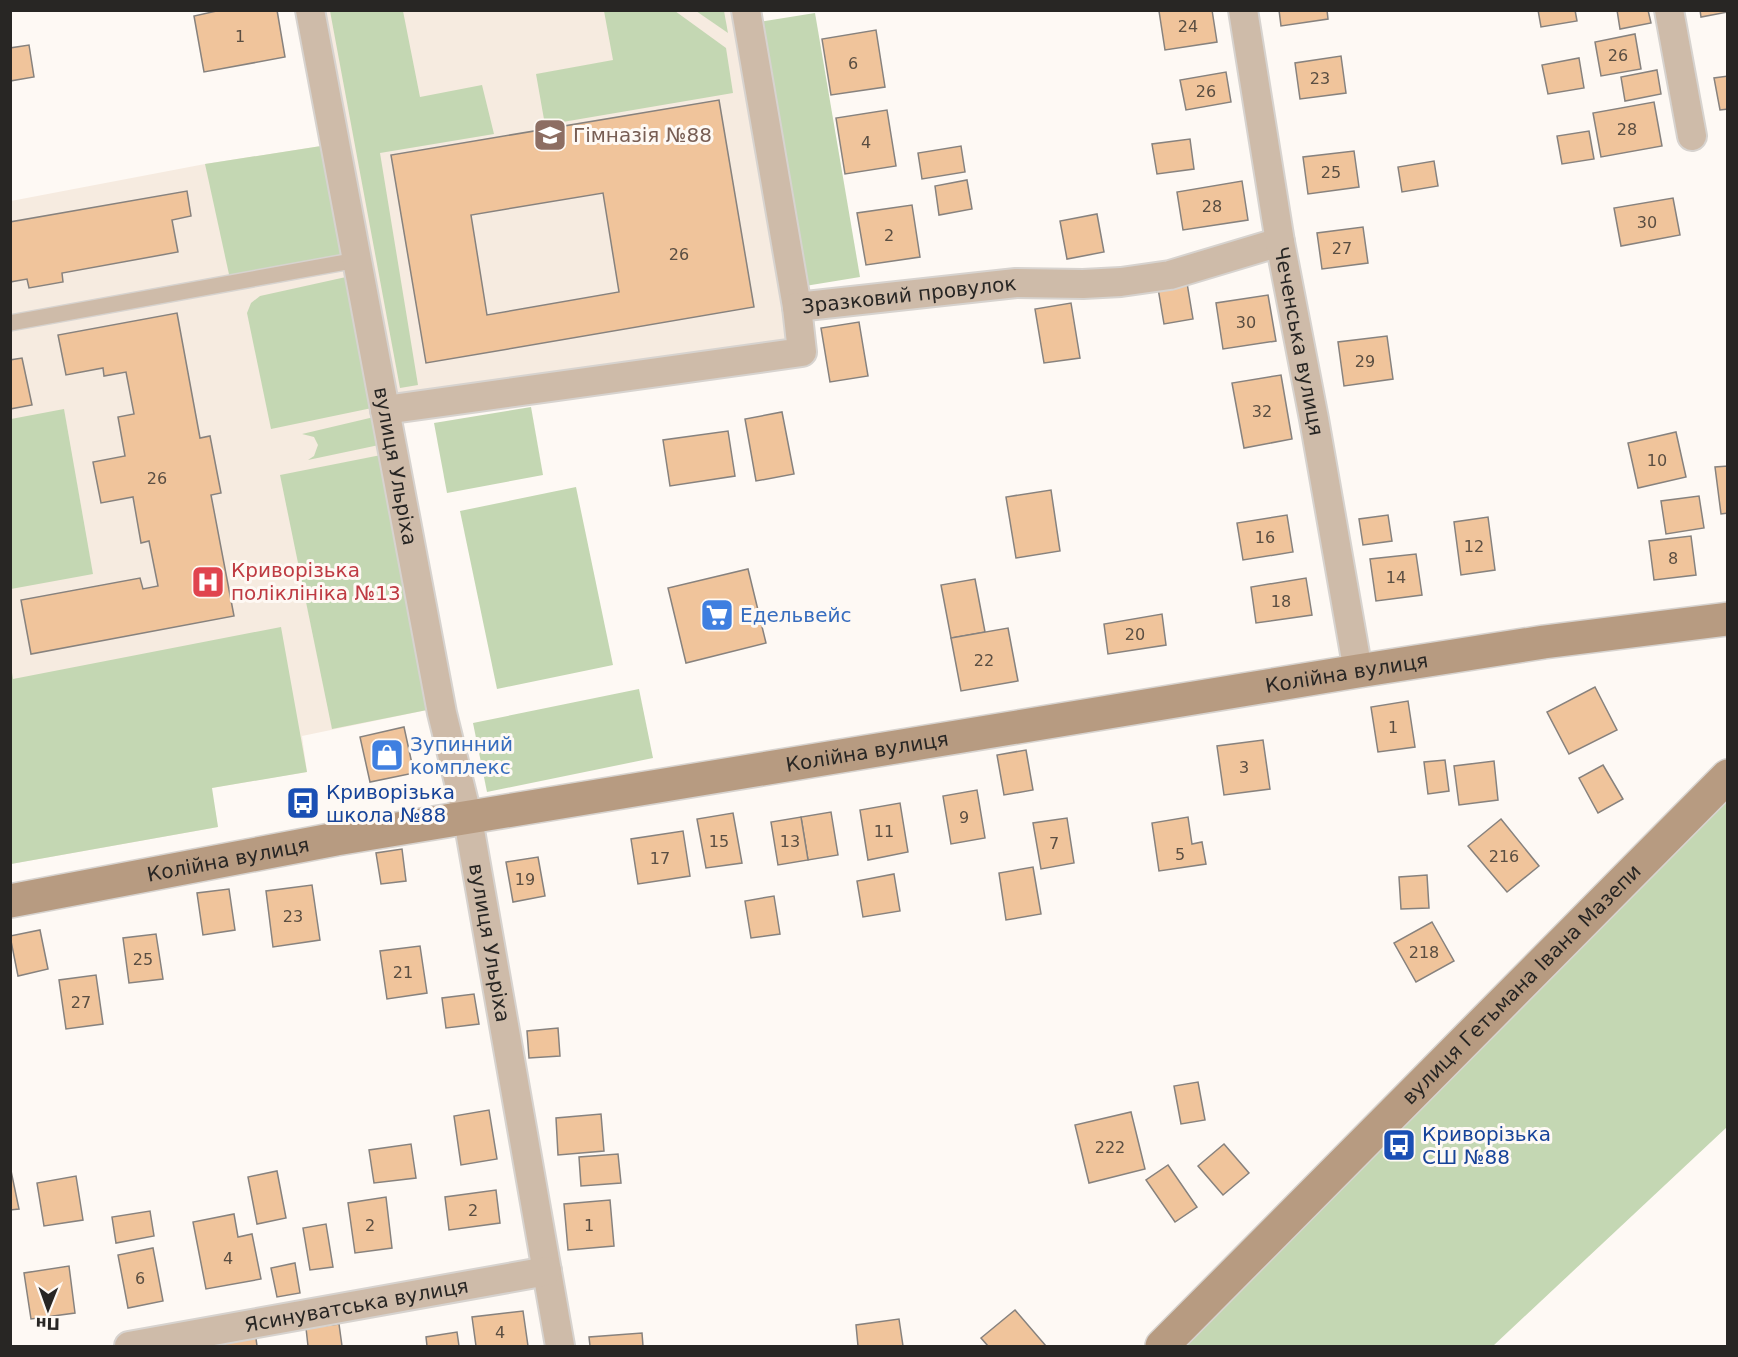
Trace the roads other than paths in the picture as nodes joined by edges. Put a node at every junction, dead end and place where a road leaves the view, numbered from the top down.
1 (310, 10) edge
2 (746, 10) edge
3 (1243, 10) edge
4 (1669, 10) edge
5 (1692, 136) dead end
6 (1280, 242) junction
7 (357, 260) junction
8 (797, 307) junction
9 (10, 323) edge
10 (385, 410) junction
11 (1728, 619) edge
12 (1358, 671) junction
13 (1728, 776) edge
14 (468, 819) junction
15 (10, 901) edge
16 (548, 1271) junction
17 (129, 1347) edge
18 (560, 1347) edge
19 (1162, 1347) edge

1 - 7 street, вулиця Ульріха
2 - 8 street, Зразковий провулок
3 - 6 street, Чеченська вулиця
4 - 5 street
6 - 8 street, Зразковий провулок
6 - 12 street, Чеченська вулиця
7 - 9 lane
7 - 10 street, вулиця Ульріха
8 - 10 street
10 - 14 street, вулиця Ульріха
11 - 12 street, Колійна вулиця
12 - 14 street, Колійна вулиця
13 - 19 street, вулиця Гетьмана Івана Мазепи
14 - 15 street, Колійна вулиця
14 - 16 street, вулиця Ульріха
16 - 17 street, Ясинуватська вулиця
16 - 18 street, вулиця Ульріха

